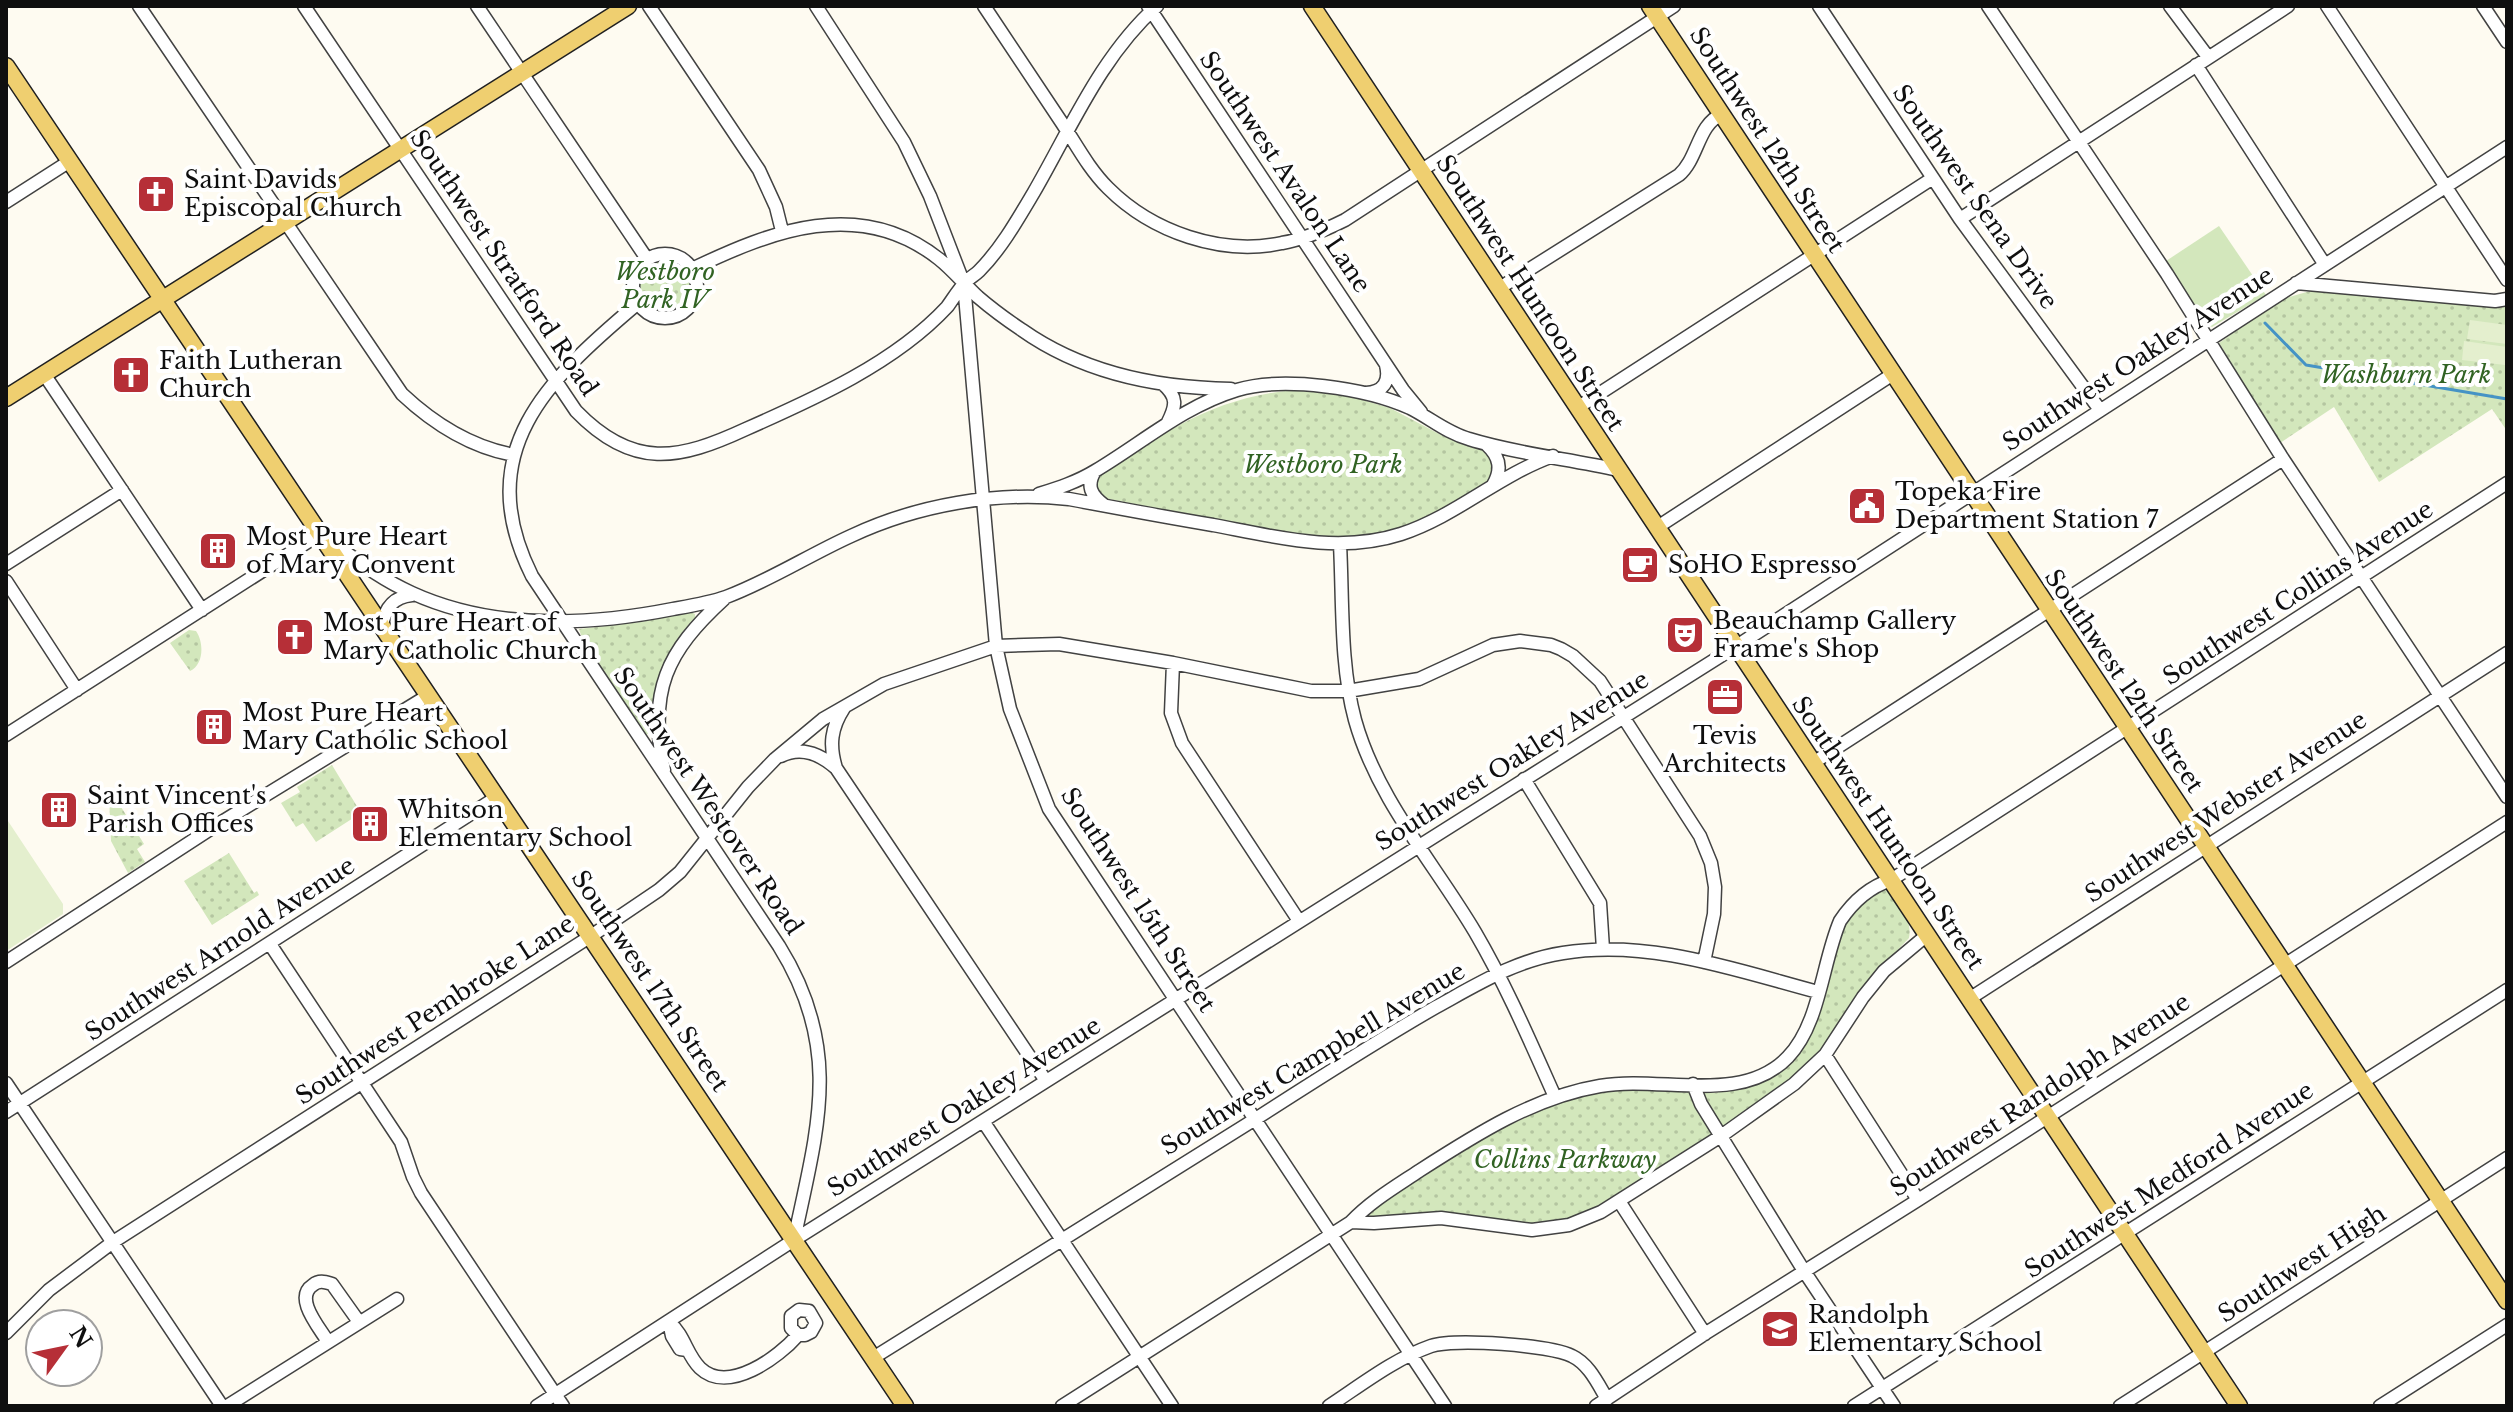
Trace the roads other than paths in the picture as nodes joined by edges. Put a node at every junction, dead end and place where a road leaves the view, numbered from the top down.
1 (139, 6) edge
2 (304, 6) edge
3 (477, 6) edge
4 (628, 6) edge
5 (649, 6) edge
6 (816, 6) edge
7 (984, 6) edge
8 (1312, 6) edge
9 (1674, 6) edge
10 (1819, 6) edge
11 (1989, 6) edge
12 (2170, 6) edge
13 (2288, 6) edge
14 (2327, 6) edge
15 (2483, 6) edge
16 (1152, 8) edge
17 (1653, 12) edge
18 (2507, 42) edge
19 (2208, 57) junction
20 (2196, 65) junction
21 (6, 66) edge
22 (521, 73) junction
23 (1721, 115) junction
24 (1068, 132) junction
25 (2078, 141) junction
26 (2507, 147) edge
27 (401, 150) junction
28 (70, 161) junction
29 (1420, 170) junction
30 (1933, 178) junction
31 (2445, 187) junction
32 (6, 202) edge
33 (1960, 219) junction
34 (285, 222) junction
35 (782, 231) junction
36 (1303, 238) junction
37 (1814, 255) junction
38 (647, 259) junction
39 (2325, 265) junction
40 (692, 269) junction
41 (2507, 280) edge
42 (2296, 283) junction
43 (964, 284) junction
44 (1498, 289) junction
45 (2507, 299) edge
46 (163, 300) junction
47 (637, 304) junction
48 (2209, 340) junction
49 (1386, 362) junction
50 (44, 374) junction
51 (1893, 374) junction
52 (555, 382) junction
53 (1163, 384) junction
54 (1239, 389) junction
55 (1365, 393) junction
56 (6, 398) edge
57 (1577, 408) junction
58 (2100, 410) junction
59 (1426, 417) junction
60 (1167, 423) junction
61 (1485, 444) junction
62 (514, 455) junction
63 (1553, 456) junction
64 (2283, 459) junction
65 (1618, 470) junction
66 (1095, 471) junction
67 (2507, 483) edge
68 (1491, 488) junction
69 (122, 490) junction
70 (1972, 492) junction
71 (1036, 495) junction
72 (984, 500) junction
73 (1104, 505) junction
74 (1656, 528) junction
75 (320, 534) junction
76 (1340, 544) junction
77 (6, 564) edge
78 (2363, 577) junction
79 (6, 581) edge
80 (414, 594) junction
81 (726, 597) junction
82 (202, 610) junction
83 (2049, 611) junction
84 (562, 622) junction
85 (382, 626) junction
86 (996, 646) junction
87 (1735, 647) junction
88 (2507, 653) edge
89 (1173, 663) junction
90 (77, 690) junction
91 (1348, 691) junction
92 (429, 695) junction
93 (2441, 696) junction
94 (846, 705) junction
95 (1625, 715) junction
96 (2127, 729) junction
97 (6, 735) edge
98 (775, 759) junction
99 (1813, 763) junction
100 (836, 768) junction
101 (665, 777) junction
102 (1524, 779) junction
103 (497, 797) junction
104 (2507, 797) edge
105 (2507, 822) edge
106 (708, 839) junction
107 (1420, 845) junction
108 (2205, 846) junction
109 (1891, 880) junction
110 (1299, 921) junction
111 (1927, 935) junction
112 (591, 936) junction
113 (270, 944) junction
114 (1603, 949) junction
115 (6, 962) edge
116 (1704, 962) junction
117 (2284, 965) junction
118 (1498, 972) junction
119 (2507, 990) edge
120 (1818, 992) junction
121 (1175, 999) junction
122 (1969, 999) junction
123 (1825, 1055) junction
124 (1046, 1081) junction
125 (2363, 1082) junction
126 (6, 1083) edge
127 (362, 1083) junction
128 (1693, 1084) junction
129 (1555, 1097) junction
130 (20, 1103) junction
131 (6, 1112) edge
132 (2047, 1117) junction
133 (1254, 1119) junction
134 (983, 1121) junction
135 (1721, 1136) junction
136 (2507, 1158) edge
137 (1918, 1200) junction
138 (1619, 1201) junction
139 (2441, 1201) junction
140 (1351, 1222) junction
141 (2126, 1234) junction
142 (1331, 1235) junction
143 (1062, 1239) junction
144 (794, 1240) junction
145 (113, 1242) junction
146 (1804, 1271) junction
147 (397, 1299) dead end
148 (2507, 1301) edge
149 (359, 1322) junction
150 (669, 1322) junction
151 (2507, 1325) edge
152 (6, 1333) edge
153 (1705, 1334) junction
154 (798, 1335) dead end
155 (328, 1342) junction
156 (2204, 1352) junction
157 (1411, 1354) junction
158 (1140, 1357) junction
159 (873, 1358) junction
160 (1882, 1389) junction
161 (555, 1395) junction
162 (1602, 1402) edge
163 (225, 1406) edge
164 (537, 1406) edge
165 (563, 1406) edge
166 (905, 1406) edge
167 (1062, 1406) edge
168 (1172, 1406) edge
169 (1329, 1406) edge
170 (1445, 1406) edge
171 (1854, 1406) edge
172 (1894, 1406) edge
173 (2120, 1406) edge
174 (2239, 1406) edge
175 (2380, 1406) edge

1 - 34 street
2 - 27 street, Southwest Stratford Road
3 - 22 street
4 - 22 main road
5 - 35 street
6 - 43 street, Southwest 15th Street
7 - 24 street
8 - 29 main road, Southwest Huntoon Street
9 - 17 street
10 - 30 street, Southwest Sena Drive
11 - 25 street
12 - 19 street
13 - 19 street
14 - 31 street
15 - 18 street
16 - 24 street, Southwest Stratford Road
16 - 36 street, Southwest Avalon Lane
17 - 23 main road, Southwest 12th Street
17 - 29 street
19 - 20 street
20 - 25 street
20 - 39 street
21 - 28 main road, Southwest 17th Street
22 - 27 main road
22 - 38 street
23 - 37 main road, Southwest 12th Street
23 - 44 street
24 - 36 street
24 - 43 street, Southwest Stratford Road
25 - 33 street
25 - 48 street
26 - 31 street, Southwest Oakley Avenue
27 - 34 main road
27 - 52 street, Southwest Stratford Road
28 - 32 street
28 - 46 main road, Southwest 17th Street
29 - 36 street
29 - 44 main road, Southwest Huntoon Street
30 - 33 street, Southwest Sena Drive
30 - 37 street
31 - 39 street, Southwest Oakley Avenue
31 - 41 street
33 - 58 street, Southwest Sena Drive
34 - 46 main road
34 - 62 street
35 - 40 street
35 - 43 street
36 - 49 street, Southwest Avalon Lane
37 - 51 main road, Southwest 12th Street
37 - 57 street
38 - 40 street
38 - 47 street
39 - 42 street, Southwest Oakley Avenue
40 - 47 street
42 - 45 street
42 - 48 street, Southwest Oakley Avenue
43 - 52 street, Southwest Stratford Road
43 - 53 street
43 - 72 street, Southwest 15th Street
44 - 57 main road, Southwest Huntoon Street
46 - 50 main road
46 - 75 main road, Southwest 17th Street
47 - 52 street, Southwest Westover Road
48 - 58 street, Southwest Oakley Avenue
48 - 64 street
49 - 55 street
49 - 59 street, Southwest Avalon Lane
50 - 56 main road
50 - 69 street
51 - 70 main road, Southwest 12th Street
51 - 74 street
52 - 62 street, Southwest Westover Road
53 - 54 street
53 - 60 street
54 - 55 street
54 - 60 street
55 - 59 street
57 - 65 main road, Southwest Huntoon Street
58 - 70 street, Southwest Oakley Avenue
59 - 61 street
60 - 66 street
61 - 63 street
61 - 68 street
62 - 84 street, Southwest Westover Road
63 - 65 street
63 - 68 street
64 - 78 street
64 - 83 street
65 - 74 main road, Southwest Huntoon Street
66 - 71 street
66 - 73 street
67 - 78 street, Southwest Collins Avenue
68 - 76 street
69 - 77 street
69 - 82 street
70 - 83 main road, Southwest 12th Street
70 - 87 street, Southwest Oakley Avenue
71 - 72 street
71 - 73 street
72 - 81 street
72 - 86 street, Southwest 15th Street
73 - 76 street
74 - 87 main road, Southwest Huntoon Street
75 - 80 street
75 - 82 street
75 - 85 main road, Southwest 17th Street
76 - 91 street
78 - 93 street
78 - 96 street, Southwest Collins Avenue
79 - 90 street
80 - 84 street
80 - 85 street
81 - 84 street
81 - 101 street
82 - 90 street
83 - 96 main road, Southwest 12th Street
83 - 99 street
84 - 101 street, Southwest Westover Road
85 - 92 main road, Southwest 17th Street
86 - 89 street, Southwest Pembroke Lane
86 - 94 street, Southwest Pembroke Lane
86 - 121 street, Southwest 15th Street
87 - 95 street, Southwest Oakley Avenue
87 - 99 main road, Southwest Huntoon Street
88 - 93 street, Southwest Webster Avenue
89 - 91 street, Southwest Pembroke Lane
89 - 110 street
90 - 97 street
91 - 95 street, Southwest Pembroke Lane
91 - 107 street
92 - 103 main road, Southwest 17th Street
92 - 115 street
93 - 104 street
93 - 108 street, Southwest Webster Avenue
94 - 98 street, Southwest Pembroke Lane
94 - 100 street
95 - 102 street, Southwest Oakley Avenue
95 - 116 street, Southwest Pembroke Lane
96 - 108 main road, Southwest 12th Street
96 - 109 street, Southwest Collins Avenue
98 - 100 street
98 - 106 street, Southwest Pembroke Lane
99 - 109 main road, Southwest Huntoon Street
100 - 124 street
101 - 106 street, Southwest Westover Road
102 - 107 street, Southwest Oakley Avenue
102 - 114 street
103 - 112 main road, Southwest 17th Street
103 - 113 street, Southwest Arnold Avenue
105 - 117 street, Southwest Randolph Avenue
106 - 112 street, Southwest Pembroke Lane
106 - 144 street, Southwest Westover Road
107 - 110 street, Southwest Oakley Avenue
107 - 118 street
108 - 117 main road, Southwest 12th Street
108 - 122 street, Southwest Webster Avenue
109 - 111 main road, Southwest Huntoon Street
109 - 120 street, Southwest Collins Avenue
110 - 121 street, Southwest Oakley Avenue
111 - 122 main road, Southwest Huntoon Street
111 - 123 street
112 - 127 street, Southwest Pembroke Lane
112 - 144 main road, Southwest 17th Street
113 - 127 street
113 - 130 street, Southwest Arnold Avenue
114 - 116 street, Southwest Campbell Avenue
114 - 118 street, Southwest Campbell Avenue
116 - 120 street, Southwest Campbell Avenue
117 - 125 main road, Southwest 12th Street
117 - 132 street, Southwest Randolph Avenue
118 - 129 street
118 - 133 street, Southwest Campbell Avenue
119 - 125 street, Southwest Medford Avenue
120 - 128 street, Southwest Collins Avenue
121 - 124 street, Southwest Oakley Avenue
121 - 133 street, Southwest 15th Street
122 - 132 main road, Southwest Huntoon Street
123 - 135 street
123 - 137 street
124 - 134 street, Southwest Oakley Avenue
125 - 139 main road, Southwest 12th Street
125 - 141 street, Southwest Medford Avenue
126 - 130 street
127 - 145 street, Southwest Pembroke Lane
127 - 161 street
128 - 129 street, Southwest Collins Avenue
128 - 135 street
129 - 140 street, Southwest Collins Avenue
130 - 131 street, Southwest Arnold Avenue
130 - 145 street
132 - 137 street, Southwest Randolph Avenue
132 - 141 main road, Southwest Huntoon Street
133 - 142 street, Southwest 15th Street
133 - 143 street, Southwest Campbell Avenue
134 - 143 street
134 - 144 street, Southwest Oakley Avenue
135 - 138 street
135 - 146 street
136 - 139 street, Southwest High
137 - 146 street, Southwest Randolph Avenue
138 - 140 street
138 - 153 street
139 - 148 main road, Southwest 12th Street
139 - 156 street, Southwest High
140 - 142 street, Southwest Collins Avenue
141 - 156 main road, Southwest Huntoon Street
141 - 160 street, Southwest Medford Avenue
142 - 157 street, Southwest 15th Street
142 - 158 street, Southwest Collins Avenue
143 - 158 street
143 - 159 street, Southwest Campbell Avenue
144 - 150 street, Southwest Oakley Avenue
144 - 159 main road, Southwest 17th Street
145 - 152 street, Southwest Pembroke Lane
145 - 163 street
146 - 153 street, Southwest Randolph Avenue
146 - 160 street
147 - 149 street
149 - 155 street
149 - 155 street
150 - 154 street
150 - 161 street, Southwest Oakley Avenue
151 - 175 street
153 - 162 street, Southwest Randolph Avenue
155 - 163 street
156 - 173 street, Southwest High
156 - 174 main road, Southwest Huntoon Street
157 - 162 street
157 - 169 street
157 - 170 street, Southwest 15th Street
158 - 167 street, Southwest Collins Avenue
158 - 168 street
159 - 166 main road, Southwest 17th Street
160 - 171 street, Southwest Medford Avenue
160 - 172 street
161 - 164 street, Southwest Oakley Avenue
161 - 165 street

